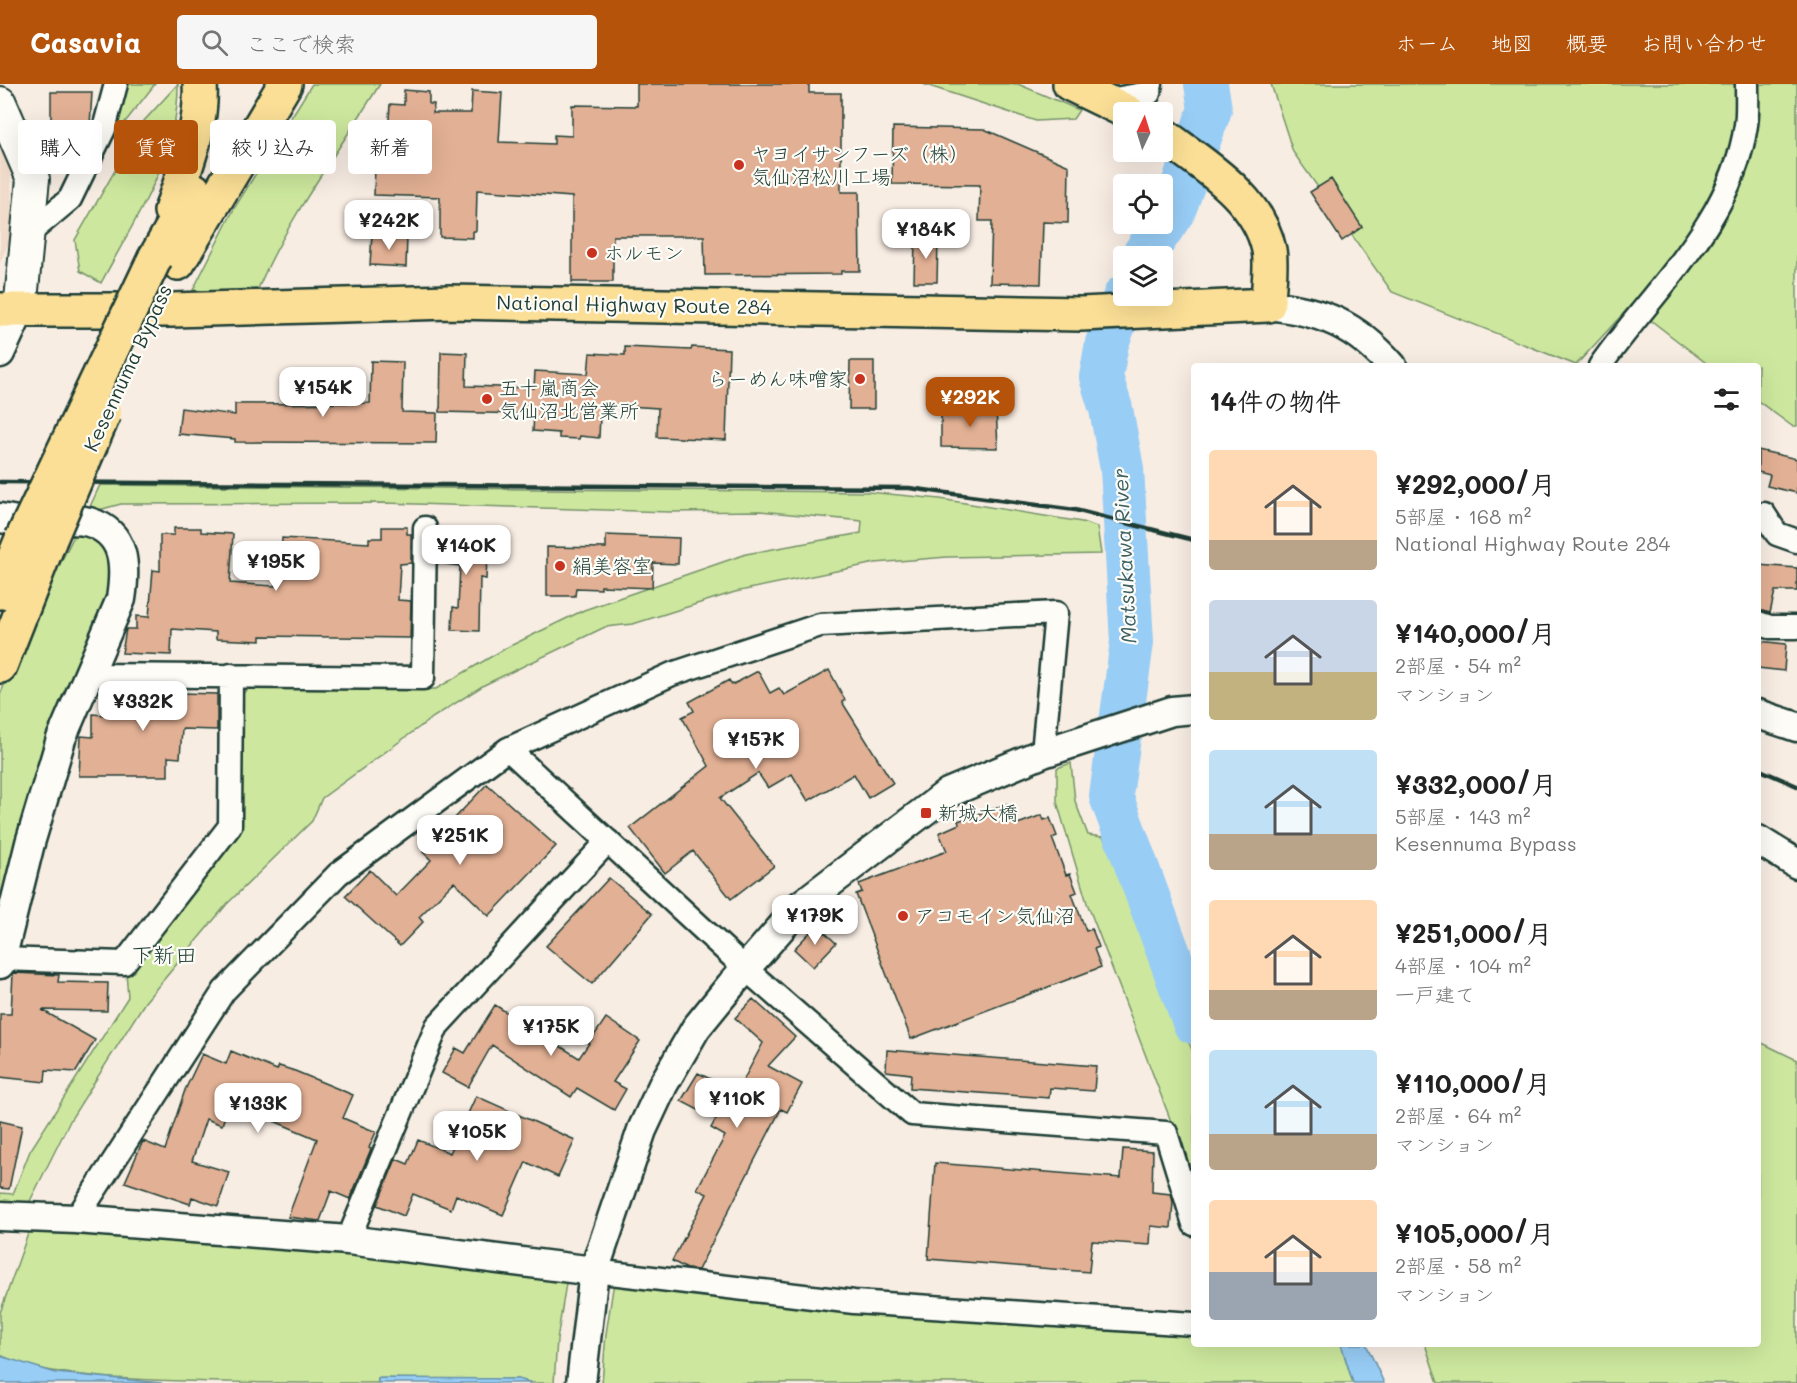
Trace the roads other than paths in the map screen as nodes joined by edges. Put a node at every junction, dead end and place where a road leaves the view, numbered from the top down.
1 (116, 84) edge
2 (200, 84) edge
3 (261, 84) edge
4 (285, 84) edge
5 (300, 84) edge
6 (1048, 84) edge
7 (1070, 84) edge
8 (1151, 84) edge
9 (1747, 84) edge
10 (1102, 99) edge
11 (0, 103) edge
12 (1173, 142) edge
13 (202, 219) junction
14 (27, 235) junction
15 (164, 256) junction
16 (1268, 305) junction
17 (10, 310) edge
18 (0, 353) edge
19 (1389, 363) edge
20 (1602, 363) edge
21 (1764, 514) dead end
22 (425, 528) dead end
23 (24, 532) edge
24 (1797, 541) edge
25 (0, 592) edge
26 (1761, 624) edge
27 (1797, 627) edge
28 (0, 666) edge
29 (91, 675) junction
30 (231, 675) junction
31 (1183, 710) edge
32 (1761, 715) edge
33 (1797, 727) edge
34 (508, 748) junction
35 (1043, 753) junction
36 (608, 841) junction
37 (1761, 842) edge
38 (1797, 864) edge
39 (0, 961) edge
40 (747, 970) junction
41 (1191, 1214) edge
42 (0, 1216) edge
43 (76, 1219) junction
44 (348, 1240) junction
45 (594, 1271) junction
46 (1191, 1324) edge
47 (581, 1383) edge

1 - 14 street
2 - 15 highway
3 - 15 highway, Kesennuma Bypass
4 - 13 highway, Kesennuma Bypass
5 - 13 highway
6 - 10 highway
7 - 10 highway
8 - 10 street
9 - 20 street
11 - 14 main road
12 - 16 highway
13 - 15 highway, Kesennuma Bypass
14 - 17 main road
15 - 23 highway, Kesennuma Bypass, bridge
16 - 17 highway, National Highway Route 284
16 - 19 street
17 - 18 street
21 - 24 street
22 - 30 street
23 - 25 highway, Kesennuma Bypass
23 - 28 highway, Kesennuma Bypass
23 - 29 street
26 - 27 street
29 - 30 street
29 - 39 street
30 - 39 street
31 - 35 street
32 - 33 street
34 - 35 street
34 - 36 street
34 - 43 street
35 - 40 street
36 - 40 street
36 - 44 street
37 - 38 street
40 - 41 street
40 - 45 street
42 - 43 street
43 - 44 street
44 - 45 street
45 - 46 street
45 - 47 street

